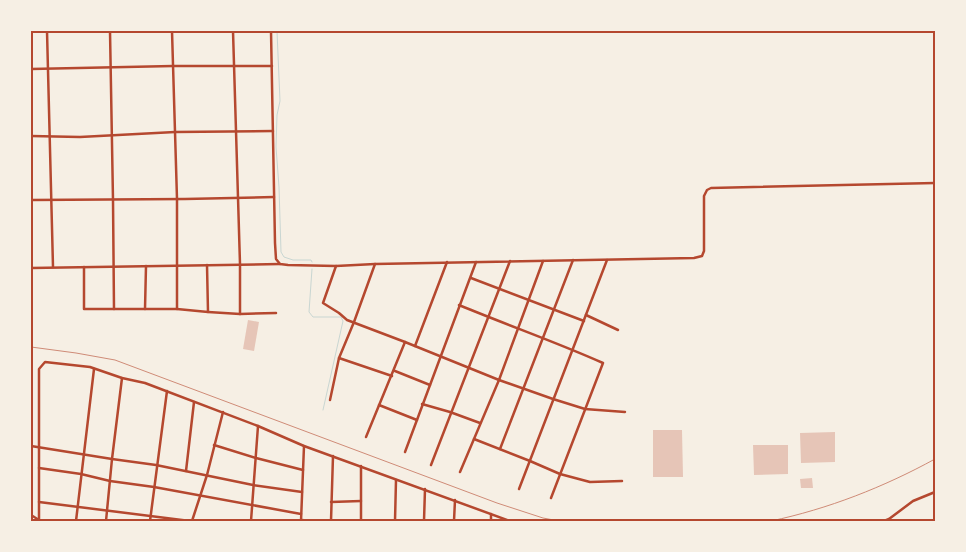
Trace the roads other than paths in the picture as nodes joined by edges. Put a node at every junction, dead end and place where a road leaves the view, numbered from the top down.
1 (47, 31) edge
2 (110, 31) edge
3 (172, 31) edge
4 (233, 31) edge
5 (271, 31) edge
6 (173, 66) junction
7 (272, 66) junction
8 (110, 67) junction
9 (234, 67) junction
10 (31, 69) edge
11 (48, 69) junction
12 (175, 132) junction
13 (236, 132) junction
14 (273, 132) junction
15 (31, 136) edge
16 (50, 136) junction
17 (112, 136) junction
18 (935, 183) edge
19 (274, 197) junction
20 (238, 198) junction
21 (177, 199) junction
22 (31, 200) edge
23 (52, 200) junction
24 (113, 200) junction
25 (573, 260) junction
26 (607, 260) junction
27 (510, 261) junction
28 (543, 261) junction
29 (448, 262) junction
30 (476, 262) junction
31 (240, 264) junction
32 (280, 264) junction
33 (375, 264) junction
34 (177, 265) junction
35 (208, 265) junction
36 (114, 266) junction
37 (146, 266) junction
38 (336, 266) junction
39 (53, 267) junction
40 (84, 267) junction
41 (31, 268) edge
42 (470, 277) junction
43 (499, 289) junction
44 (528, 300) junction
45 (459, 306) junction
46 (114, 309) junction
47 (145, 309) junction
48 (178, 309) junction
49 (554, 309) junction
50 (208, 312) junction
51 (276, 313) dead end
52 (240, 314) junction
53 (586, 315) junction
54 (488, 317) junction
55 (584, 321) junction
56 (354, 322) junction
57 (518, 329) junction
58 (618, 330) dead end
59 (543, 339) junction
60 (405, 342) junction
61 (415, 346) junction
62 (572, 350) junction
63 (442, 356) junction
64 (339, 358) junction
65 (468, 367) junction
66 (94, 368) junction
67 (394, 371) junction
68 (392, 376) junction
69 (122, 378) junction
70 (499, 380) junction
71 (430, 385) junction
72 (524, 389) junction
73 (167, 391) junction
74 (553, 399) junction
75 (330, 400) dead end
76 (194, 402) junction
77 (422, 404) junction
78 (379, 405) junction
79 (585, 409) junction
80 (223, 412) junction
81 (450, 412) junction
82 (626, 412) dead end
83 (416, 420) junction
84 (480, 424) junction
85 (258, 426) junction
86 (366, 437) dead end
87 (474, 439) junction
88 (214, 445) junction
89 (31, 446) edge
90 (304, 446) junction
91 (39, 447) junction
92 (500, 449) junction
93 (405, 452) dead end
94 (84, 454) junction
95 (333, 456) junction
96 (256, 458) junction
97 (112, 459) junction
98 (530, 460) junction
99 (156, 465) junction
100 (431, 465) dead end
101 (361, 466) junction
102 (39, 468) junction
103 (186, 470) junction
104 (303, 470) junction
105 (460, 472) dead end
106 (81, 474) junction
107 (560, 474) junction
108 (206, 475) junction
109 (396, 478) junction
110 (110, 481) junction
111 (622, 481) dead end
112 (253, 485) junction
113 (154, 487) junction
114 (424, 489) junction
115 (518, 489) dead end
116 (302, 492) junction
117 (935, 492) edge
118 (200, 496) junction
119 (551, 498) dead end
120 (455, 500) junction
121 (361, 501) junction
122 (39, 502) junction
123 (331, 502) junction
124 (252, 505) junction
125 (77, 508) junction
126 (106, 510) junction
127 (301, 514) junction
128 (491, 514) junction
129 (31, 515) edge
130 (150, 515) junction
131 (38, 520) edge
132 (76, 521) edge
133 (106, 521) edge
134 (150, 521) edge
135 (191, 521) edge
136 (251, 521) edge
137 (301, 521) edge
138 (314, 521) edge
139 (331, 521) edge
140 (361, 521) edge
141 (395, 521) edge
142 (424, 521) edge
143 (454, 521) edge
144 (491, 521) edge
145 (510, 521) edge
146 (884, 521) edge

1 - 11 street
2 - 8 street
3 - 6 street
4 - 9 street
5 - 7 street
6 - 8 street
6 - 9 street
6 - 12 street
7 - 9 street
7 - 14 street
8 - 11 street
8 - 17 street
9 - 13 street
10 - 11 street
11 - 16 street
12 - 13 street
12 - 17 street
12 - 21 street
13 - 14 street
13 - 20 street
14 - 19 street
15 - 16 street
16 - 17 street
16 - 23 street
17 - 24 street
18 - 26 street
19 - 20 street
19 - 32 street
20 - 21 street
20 - 31 street
21 - 24 street
21 - 34 street
22 - 23 street
23 - 24 street
23 - 39 street
24 - 36 street
25 - 26 street
25 - 28 street
25 - 49 street
26 - 53 street
27 - 28 street
27 - 30 street
27 - 43 street
28 - 44 street
29 - 30 street
29 - 33 street
29 - 61 street
30 - 42 street
31 - 32 street
31 - 35 street
31 - 52 street
32 - 38 street
33 - 38 street
33 - 56 street
34 - 35 street
34 - 37 street
34 - 48 street
35 - 50 street
36 - 37 street
36 - 40 street
36 - 46 street
37 - 47 street
38 - 56 street
39 - 40 street
39 - 41 street
40 - 46 street
42 - 43 street
42 - 45 street
43 - 44 street
43 - 54 street
44 - 49 street
44 - 57 street
45 - 54 street
45 - 63 street
46 - 47 street
47 - 48 street
48 - 50 street
49 - 55 street
49 - 59 street
50 - 52 street
51 - 52 street
53 - 55 street
53 - 58 street
54 - 57 street
54 - 65 street
55 - 62 street
56 - 60 street
56 - 64 street
57 - 59 street
57 - 70 street
59 - 62 street
59 - 72 street
60 - 61 street
60 - 67 street
61 - 63 street
62 - 74 street
62 - 79 street
63 - 65 street
63 - 71 street
64 - 68 street
64 - 75 street
65 - 70 street
65 - 81 street
66 - 69 street
66 - 91 street
66 - 94 street
67 - 68 street
67 - 71 street
68 - 78 street
69 - 73 street
69 - 97 street
70 - 72 street
70 - 84 street
71 - 77 street
72 - 74 street
72 - 92 street
73 - 76 street
73 - 99 street
74 - 79 street
74 - 98 street
76 - 80 street
76 - 103 street
77 - 81 street
77 - 83 street
78 - 83 street
78 - 86 street
79 - 82 street
79 - 107 street
80 - 85 street
80 - 88 street
81 - 84 street
81 - 100 street
83 - 93 street
84 - 87 street
85 - 90 street
85 - 96 street
87 - 92 street
87 - 105 street
88 - 96 street
88 - 108 street
89 - 91 street
90 - 95 street
90 - 104 street
91 - 94 street
91 - 102 street
92 - 98 street
94 - 97 street
94 - 106 street
95 - 101 street
95 - 123 street
96 - 104 street
96 - 112 street
97 - 99 street
97 - 110 street
98 - 107 street
98 - 115 street
99 - 103 street
99 - 113 street
101 - 109 street
101 - 121 street
102 - 106 street
102 - 122 street
103 - 108 street
104 - 116 street
106 - 110 street
106 - 125 street
107 - 111 street
107 - 119 street
108 - 112 street
108 - 118 street
109 - 114 street
109 - 141 street
110 - 113 street
110 - 126 street
112 - 116 street
112 - 124 street
113 - 118 street
113 - 130 street
114 - 120 street
114 - 142 street
116 - 127 street
117 - 146 street
118 - 124 street
118 - 135 street
120 - 128 street
120 - 143 street
121 - 123 street
121 - 140 street
122 - 125 street
122 - 131 street
123 - 139 street
124 - 127 street
124 - 136 street
125 - 126 street
125 - 132 street
126 - 130 street
126 - 133 street
127 - 137 street
128 - 144 street
128 - 145 street
129 - 131 street
130 - 134 street
130 - 135 street
137 - 138 street

